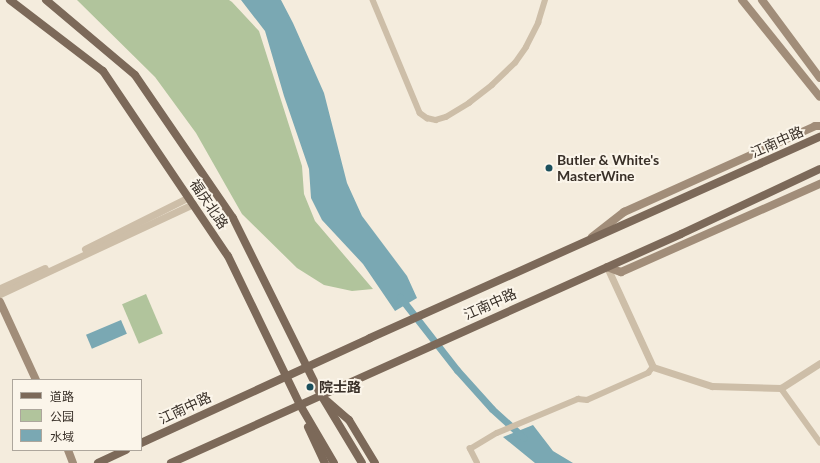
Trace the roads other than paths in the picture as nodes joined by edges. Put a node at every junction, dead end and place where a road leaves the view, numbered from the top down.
1 (10, 0) edge
2 (46, 0) edge
3 (374, 0) edge
4 (545, 0) edge
5 (742, 0) edge
6 (762, 0) edge
7 (820, 78) edge
8 (820, 97) edge
9 (820, 126) edge
10 (820, 137) edge
11 (820, 169) edge
12 (820, 184) edge
13 (191, 201) junction
14 (588, 240) junction
15 (607, 267) junction
16 (0, 288) edge
17 (0, 294) edge
18 (0, 302) edge
19 (820, 363) edge
20 (308, 366) junction
21 (653, 367) junction
22 (285, 376) junction
23 (36, 379) edge
24 (781, 388) junction
25 (321, 395) junction
26 (300, 405) junction
27 (820, 442) edge
28 (142, 443) edge
29 (68, 451) edge
30 (124, 451) edge
31 (74, 463) edge
32 (98, 463) edge
33 (171, 463) edge
34 (325, 463) edge
35 (334, 463) edge
36 (362, 463) edge
37 (375, 463) edge
38 (477, 463) edge

1 - 13 main road, 福庆北路
2 - 20 main road, 福庆北路
3 - 4 street
5 - 8 main road
6 - 7 main road
9 - 14 main road
10 - 14 main road, 江南中路
11 - 15 main road, 江南中路
12 - 15 main road
13 - 16 street
13 - 17 street
13 - 22 main road, 福庆北路
14 - 20 main road, 江南中路
15 - 21 street
15 - 25 main road, 江南中路
18 - 23 main road
19 - 24 street
20 - 22 main road, 江南中路
20 - 25 main road, 福庆北路
21 - 24 street
21 - 38 street
22 - 26 main road, 福庆北路
22 - 28 main road, 江南中路
24 - 27 street
25 - 26 main road, 江南中路
25 - 36 main road, 福庆北路
25 - 37 main road
26 - 33 main road, 江南中路
26 - 34 main road
26 - 35 main road, 福庆北路
29 - 31 main road
30 - 32 main road

